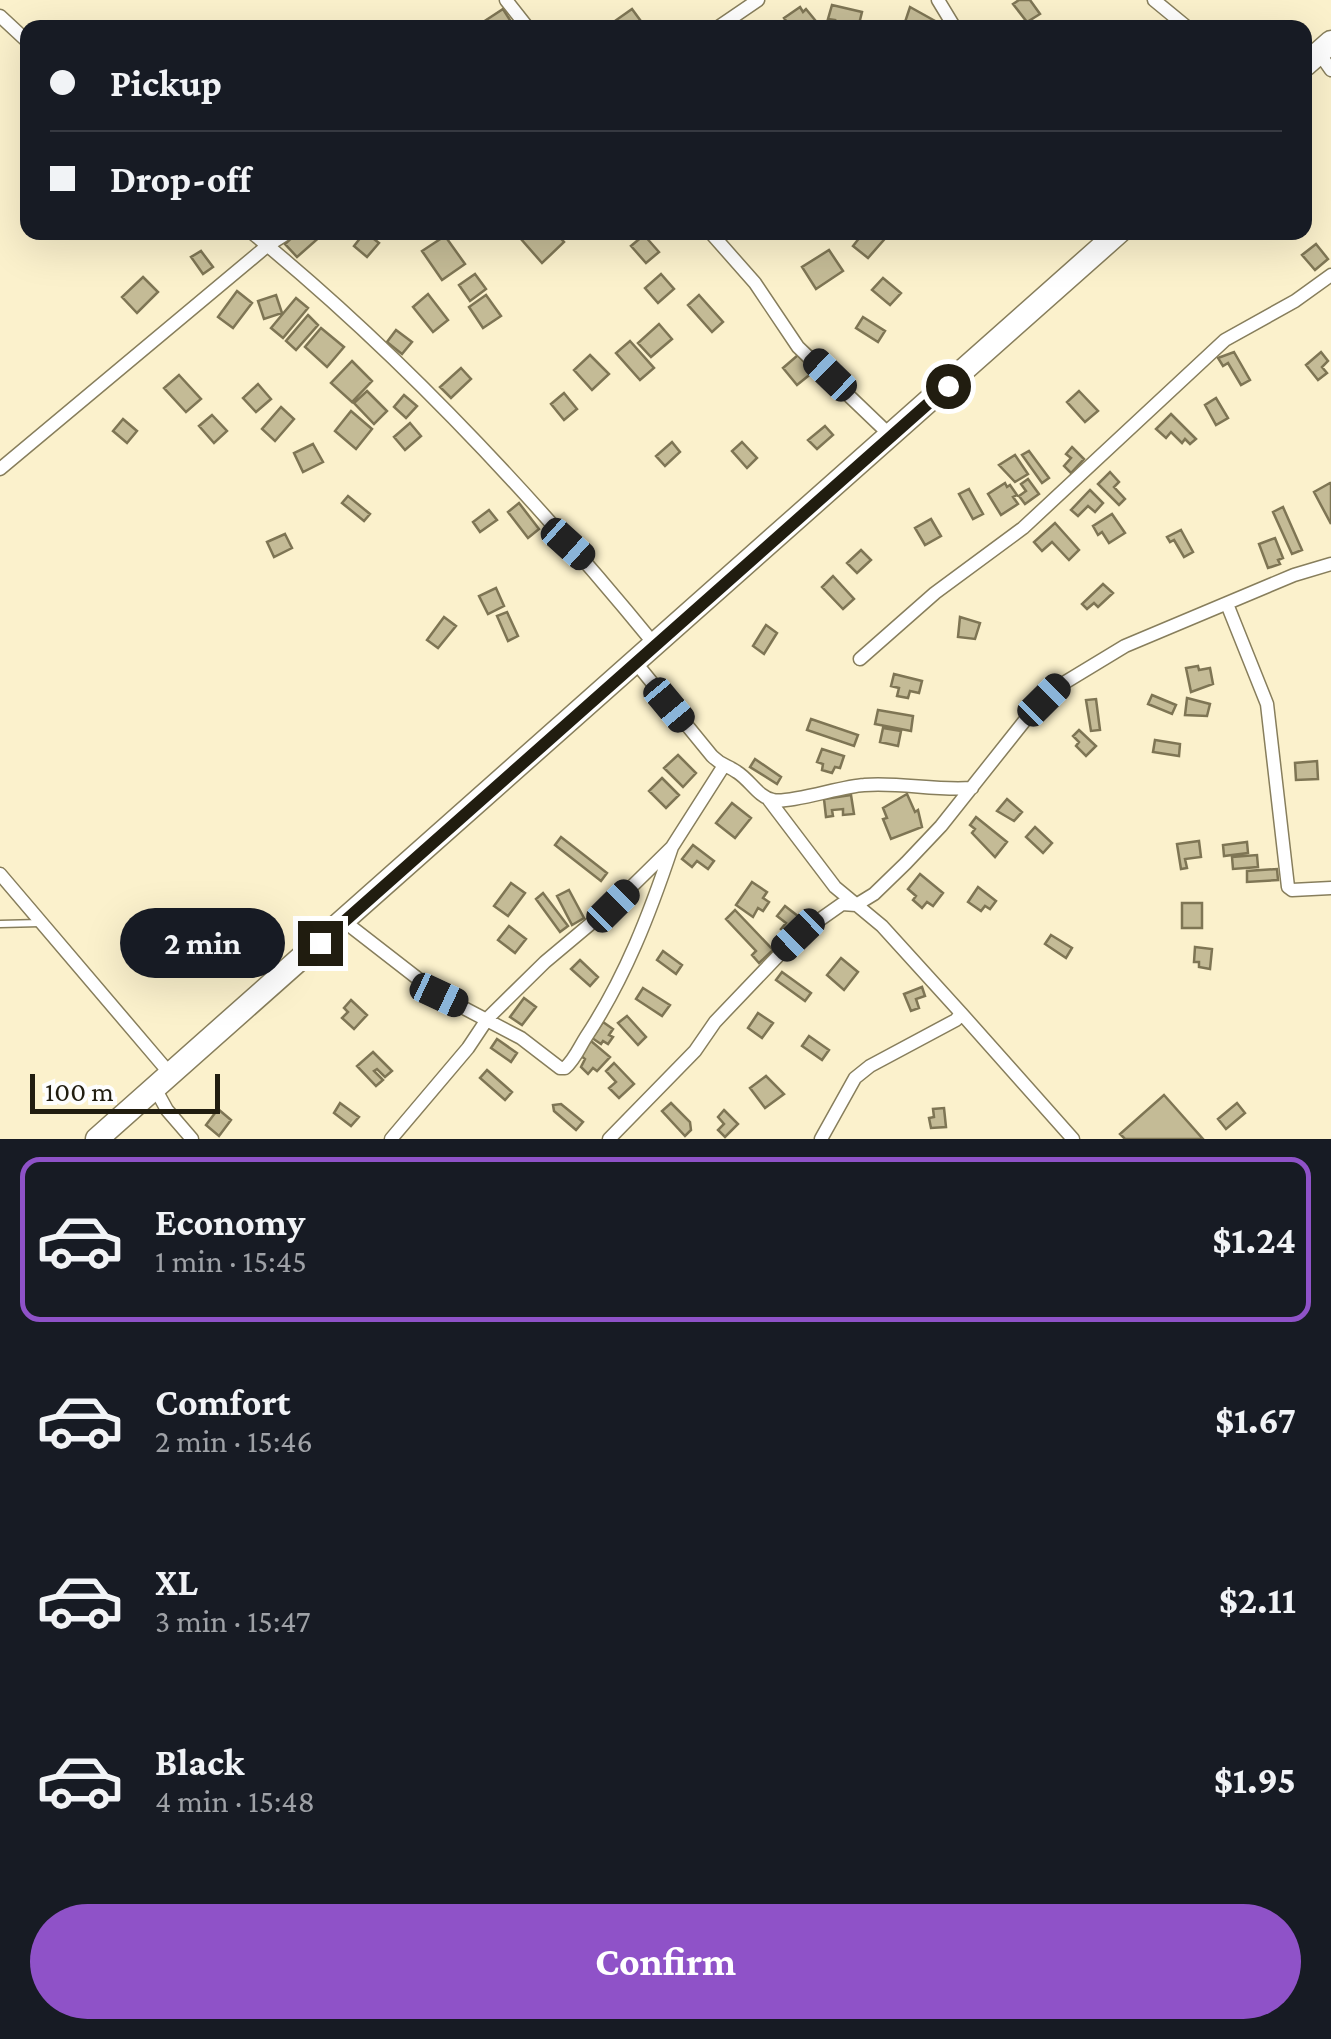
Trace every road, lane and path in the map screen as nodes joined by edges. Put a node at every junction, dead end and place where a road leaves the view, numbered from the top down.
1 (506, 0) edge
2 (758, 0) edge
3 (1154, 0) edge
4 (0, 16) edge
5 (522, 20) edge
6 (729, 20) edge
7 (1178, 20) edge
8 (20, 35) edge
9 (261, 240) edge
10 (277, 240) edge
11 (717, 240) edge
12 (1110, 240) edge
13 (268, 246) junction
14 (1331, 275) edge
15 (892, 436) junction
16 (0, 469) edge
17 (1331, 564) edge
18 (1226, 604) junction
19 (655, 645) junction
20 (860, 659) dead end
21 (636, 663) junction
22 (723, 768) junction
23 (972, 788) junction
24 (769, 800) junction
25 (672, 847) junction
26 (0, 874) edge
27 (1331, 888) edge
28 (856, 905) junction
29 (344, 922) junction
30 (42, 923) junction
31 (0, 924) edge
32 (961, 1013) junction
33 (488, 1018) junction
34 (164, 1083) junction
35 (1068, 1137) edge
36 (98, 1139) edge
37 (192, 1139) edge
38 (391, 1139) edge
39 (609, 1139) edge
40 (820, 1139) edge

1 - 5 street
2 - 6 street
3 - 7 street
4 - 8 street
9 - 13 street
10 - 13 street
11 - 15 street
12 - 15 highway
13 - 16 street
13 - 19 street
14 - 20 street
15 - 19 highway
17 - 18 street
18 - 23 street
18 - 27 street
19 - 21 highway
21 - 22 street
21 - 29 highway
22 - 24 street
22 - 25 street
23 - 24 street
23 - 28 street
24 - 28 street
25 - 33 street
25 - 33 street
26 - 30 street
28 - 32 street
28 - 39 street
29 - 33 street
29 - 34 highway
30 - 31 lane
30 - 34 street
32 - 35 street
32 - 40 street
33 - 38 street
34 - 36 highway
34 - 37 street

